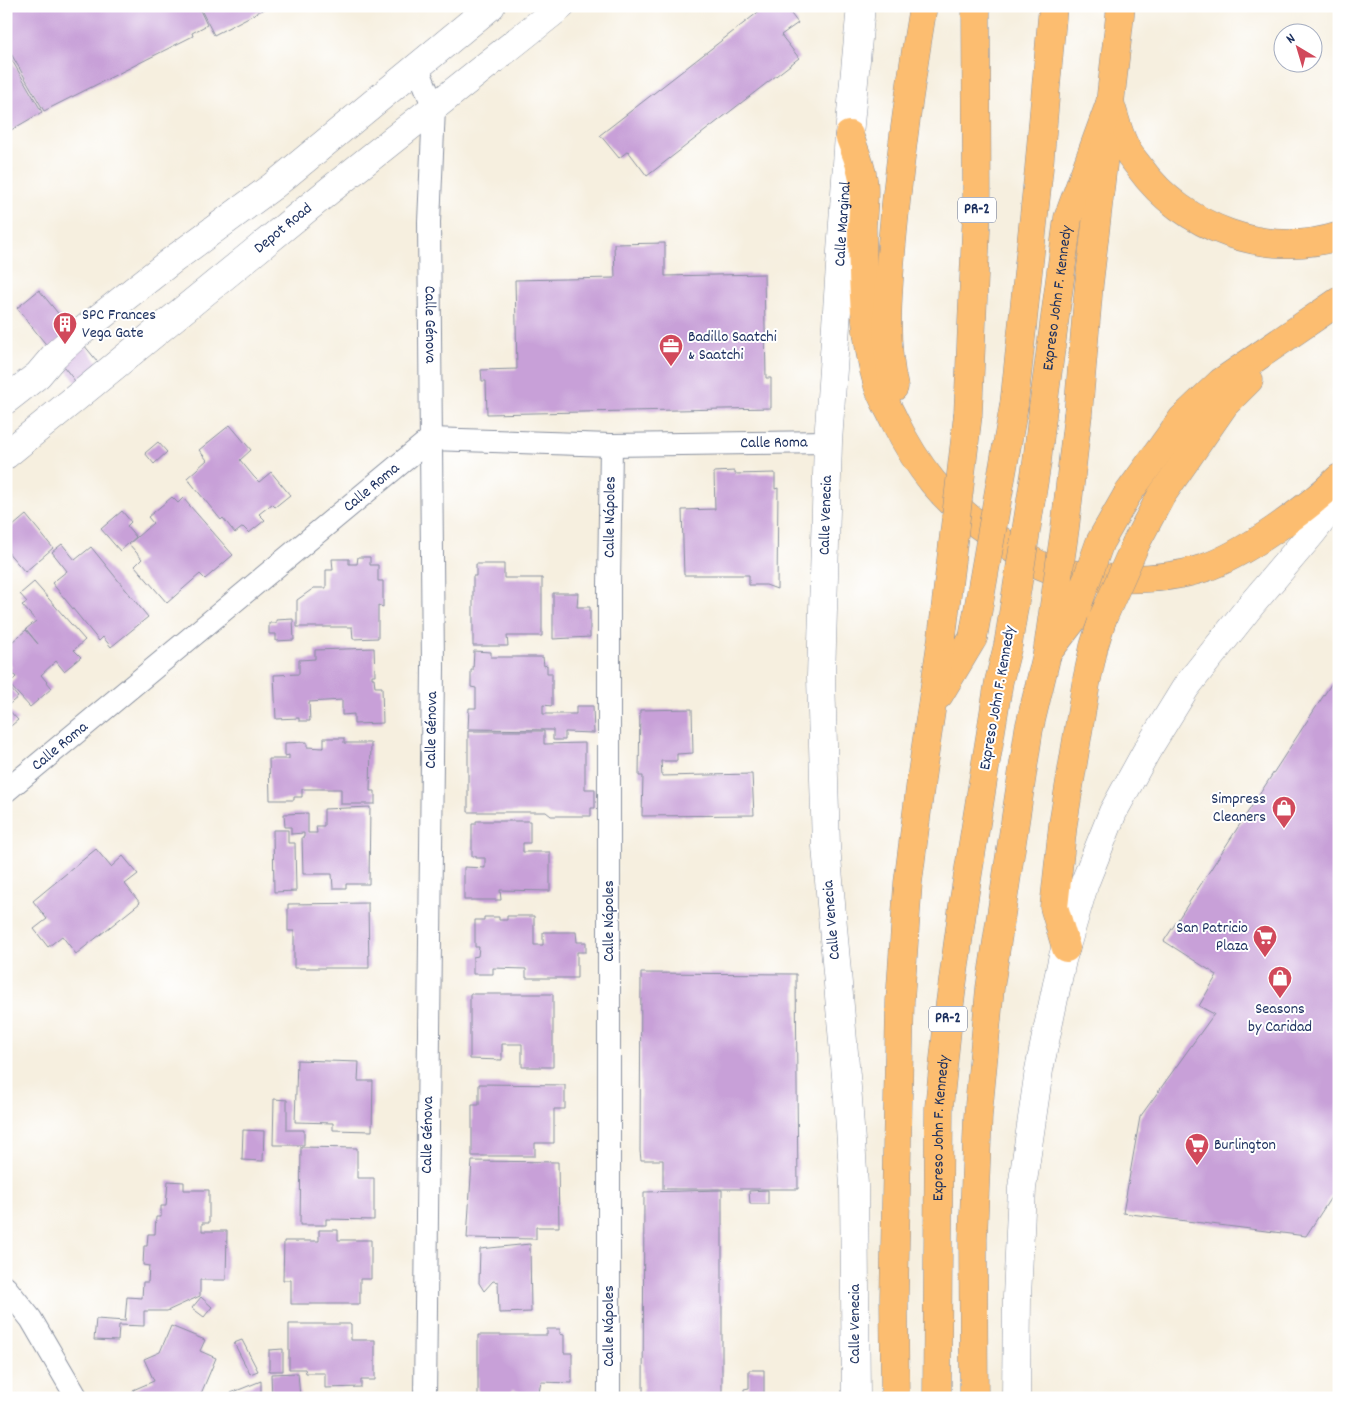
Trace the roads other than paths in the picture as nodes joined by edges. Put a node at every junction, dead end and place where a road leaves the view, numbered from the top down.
1 (491, 6) edge
2 (561, 6) edge
3 (861, 6) edge
4 (923, 6) edge
5 (976, 6) edge
6 (1053, 6) edge
7 (1121, 6) edge
8 (417, 66) junction
9 (1110, 103) junction
10 (434, 108) junction
11 (849, 135) junction
12 (1339, 236) edge
13 (1339, 301) edge
14 (1315, 316) junction
15 (6, 400) edge
16 (430, 439) junction
17 (828, 442) junction
18 (611, 445) junction
19 (908, 449) junction
20 (6, 455) edge
21 (1339, 478) edge
22 (1339, 498) edge
23 (1047, 654) junction
24 (932, 707) junction
25 (6, 791) edge
26 (1066, 948) junction
27 (6, 1288) edge
28 (77, 1398) edge
29 (425, 1398) edge
30 (609, 1398) edge
31 (856, 1398) edge
32 (895, 1398) edge
33 (937, 1398) edge
34 (974, 1398) edge
35 (1016, 1398) edge

1 - 8 street
2 - 10 street, Depot Road
3 - 11 street, Calle Marginal
4 - 19 highway
5 - 24 highway, PR-2, bridge
6 - 24 highway, bridge
7 - 9 highway, Expreso John F. Kennedy / PR-2
8 - 10 street, Calle Génova
8 - 15 street
9 - 12 highway
9 - 23 highway, bridge
9 - 33 highway, Expreso John F. Kennedy / PR-2, bridge
10 - 16 street, Calle Génova
10 - 20 street, Depot Road
11 - 17 street, Calle Marginal
11 - 19 highway
13 - 14 highway
14 - 23 highway, bridge
14 - 26 highway, bridge
16 - 18 street, Calle Roma
16 - 25 street, Calle Roma
16 - 29 street, Calle Génova
17 - 18 street, Calle Roma
17 - 31 street, Calle Venecia
18 - 30 street, Calle Nápoles
19 - 21 highway
22 - 26 street
23 - 34 highway
24 - 32 highway, PR-2
26 - 35 street
27 - 28 street

